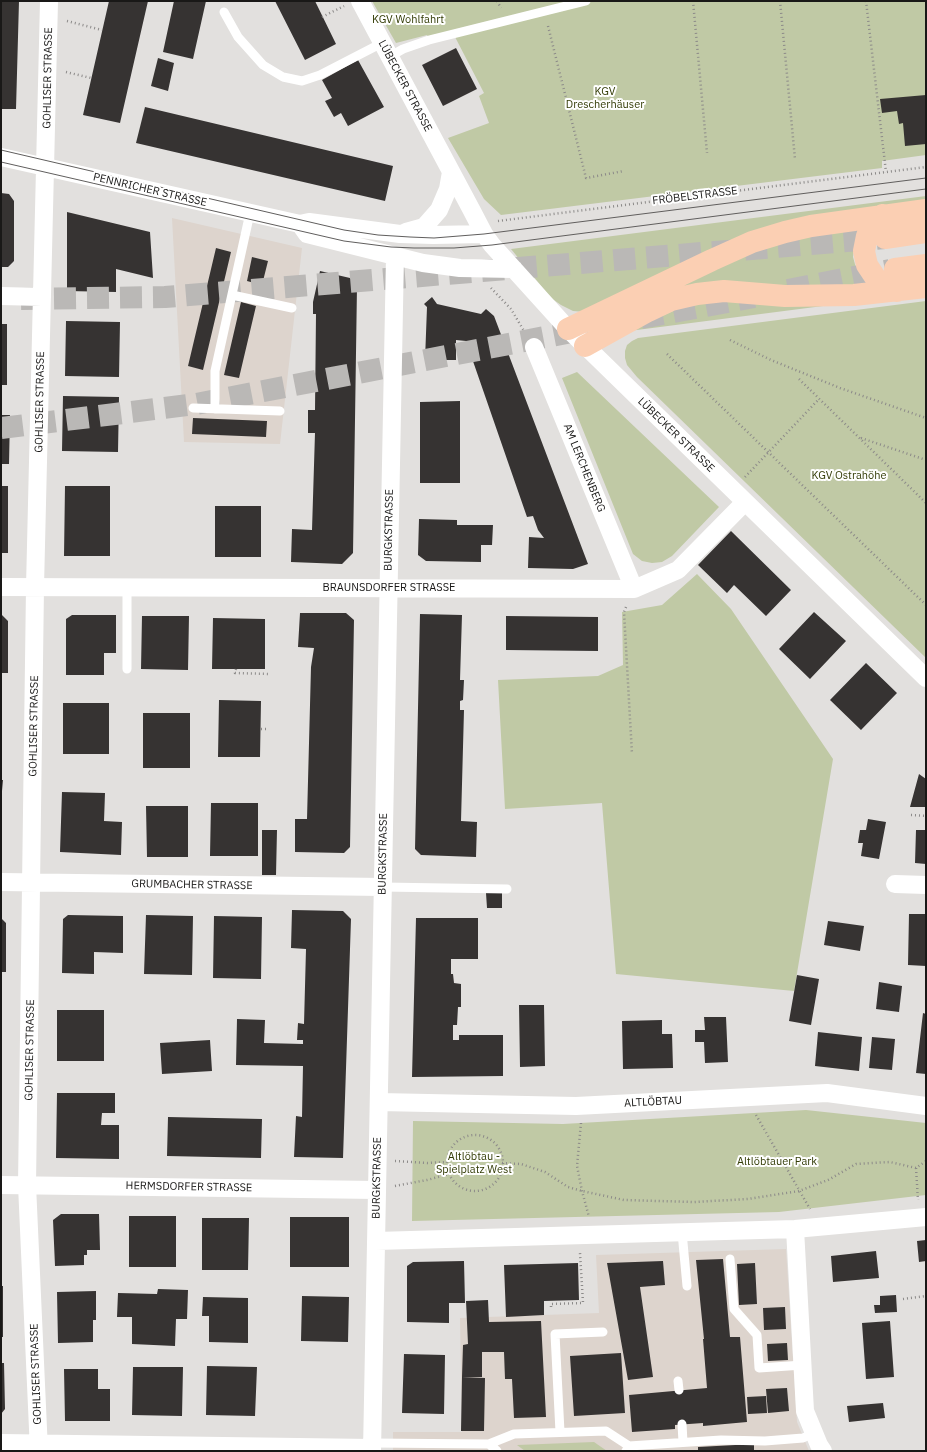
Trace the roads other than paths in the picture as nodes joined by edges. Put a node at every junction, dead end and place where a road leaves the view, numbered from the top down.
1 (586, 1) edge
2 (354, 3) edge
3 (49, 9) edge
4 (224, 12) dead end
5 (386, 50) junction
6 (1, 156) edge
7 (46, 167) junction
8 (451, 172) junction
9 (926, 210) edge
10 (250, 213) junction
11 (883, 216) junction
12 (300, 224) junction
13 (926, 232) edge
14 (400, 234) junction
15 (484, 234) junction
16 (885, 238) tunnel mouth
17 (394, 256) junction
18 (926, 265) edge
19 (514, 269) junction
20 (895, 269) tunnel mouth
21 (926, 287) edge
22 (897, 291) junction
23 (232, 295) junction
24 (1, 296) edge
25 (42, 296) junction
26 (292, 308) dead end
27 (568, 329) junction
28 (585, 346) junction
29 (534, 347) road end
30 (193, 408) dead end
31 (215, 409) junction
32 (280, 411) dead end
33 (745, 502) junction
34 (1, 587) edge
35 (35, 587) junction
36 (126, 587) junction
37 (388, 588) junction
38 (634, 589) junction
39 (127, 669) dead end
40 (926, 678) edge
41 (1, 882) edge
42 (32, 882) junction
43 (895, 884) dead end
44 (926, 885) edge
45 (383, 887) junction
46 (507, 889) dead end
47 (379, 1102) junction
48 (926, 1106) edge
49 (1, 1185) edge
50 (28, 1185) junction
51 (377, 1190) junction
52 (926, 1217) edge
53 (795, 1229) junction
54 (682, 1232) junction
55 (376, 1241) junction
56 (730, 1259) dead end
57 (687, 1286) dead end
58 (603, 1332) dead end
59 (803, 1365) junction
60 (682, 1424) dead end
61 (560, 1432) junction
62 (814, 1433) junction
63 (683, 1442) junction
64 (1, 1443) edge
65 (489, 1444) junction
66 (39, 1447) edge
67 (372, 1448) edge
68 (627, 1448) edge
69 (497, 1451) edge
70 (823, 1451) edge

1 - 5 lane
2 - 5 street, LÜBECKER STRASSE
3 - 7 street, GOHLISER STRASSE
4 - 5 lane
5 - 8 street, LÜBECKER STRASSE
6 - 7 street, PENNRICHER STRASSE
7 - 10 street, PENNRICHER STRASSE
7 - 25 street, GOHLISER STRASSE
8 - 14 street
8 - 15 street, LÜBECKER STRASSE
9 - 11 main road
10 - 12 street, PENNRICHER STRASSE
10 - 23 lane
11 - 22 main road
11 - 27 main road
12 - 14 street, PENNRICHER STRASSE
12 - 17 street, PENNRICHER STRASSE
13 - 16 main road
14 - 15 street, PENNRICHER STRASSE
15 - 19 street, LÜBECKER STRASSE
17 - 19 street, PENNRICHER STRASSE
17 - 37 street, BURGKSTRASSE
18 - 20 main road
19 - 27 street, LÜBECKER STRASSE
21 - 22 main road
22 - 28 main road
23 - 26 lane
23 - 31 lane
24 - 25 street
25 - 35 street, GOHLISER STRASSE
27 - 28 street, LÜBECKER STRASSE
28 - 33 street, LÜBECKER STRASSE
29 - 38 street, AM LERCHENBERG
30 - 31 lane
31 - 32 lane
33 - 38 street, BRAUNSDORFER STRASSE
33 - 40 street, LÜBECKER STRASSE
34 - 35 street, BRAUNSDORFER STRASSE
35 - 36 street, BRAUNSDORFER STRASSE
35 - 42 street, GOHLISER STRASSE
36 - 37 street, BRAUNSDORFER STRASSE
36 - 39 lane
37 - 38 street, BRAUNSDORFER STRASSE
37 - 45 street, BURGKSTRASSE
41 - 42 street, GRUMBACHER STRASSE
42 - 45 street, GRUMBACHER STRASSE
42 - 50 street, GOHLISER STRASSE
43 - 44 street
45 - 46 lane
45 - 47 street, BURGKSTRASSE
47 - 48 street, ALTLÖBTAU
47 - 51 street, BURGKSTRASSE
49 - 50 street, HERMSDORFER STRASSE
50 - 51 street, HERMSDORFER STRASSE
50 - 66 street, GOHLISER STRASSE
51 - 55 street, BURGKSTRASSE
52 - 53 street
53 - 54 street
53 - 59 street
54 - 55 street
54 - 57 lane
55 - 67 street, BURGKSTRASSE
56 - 59 lane
58 - 61 lane
59 - 62 street
60 - 63 lane
61 - 65 lane
61 - 68 lane
62 - 63 lane
62 - 70 street
63 - 68 lane
64 - 66 street
65 - 67 lane
65 - 69 lane
66 - 67 street

